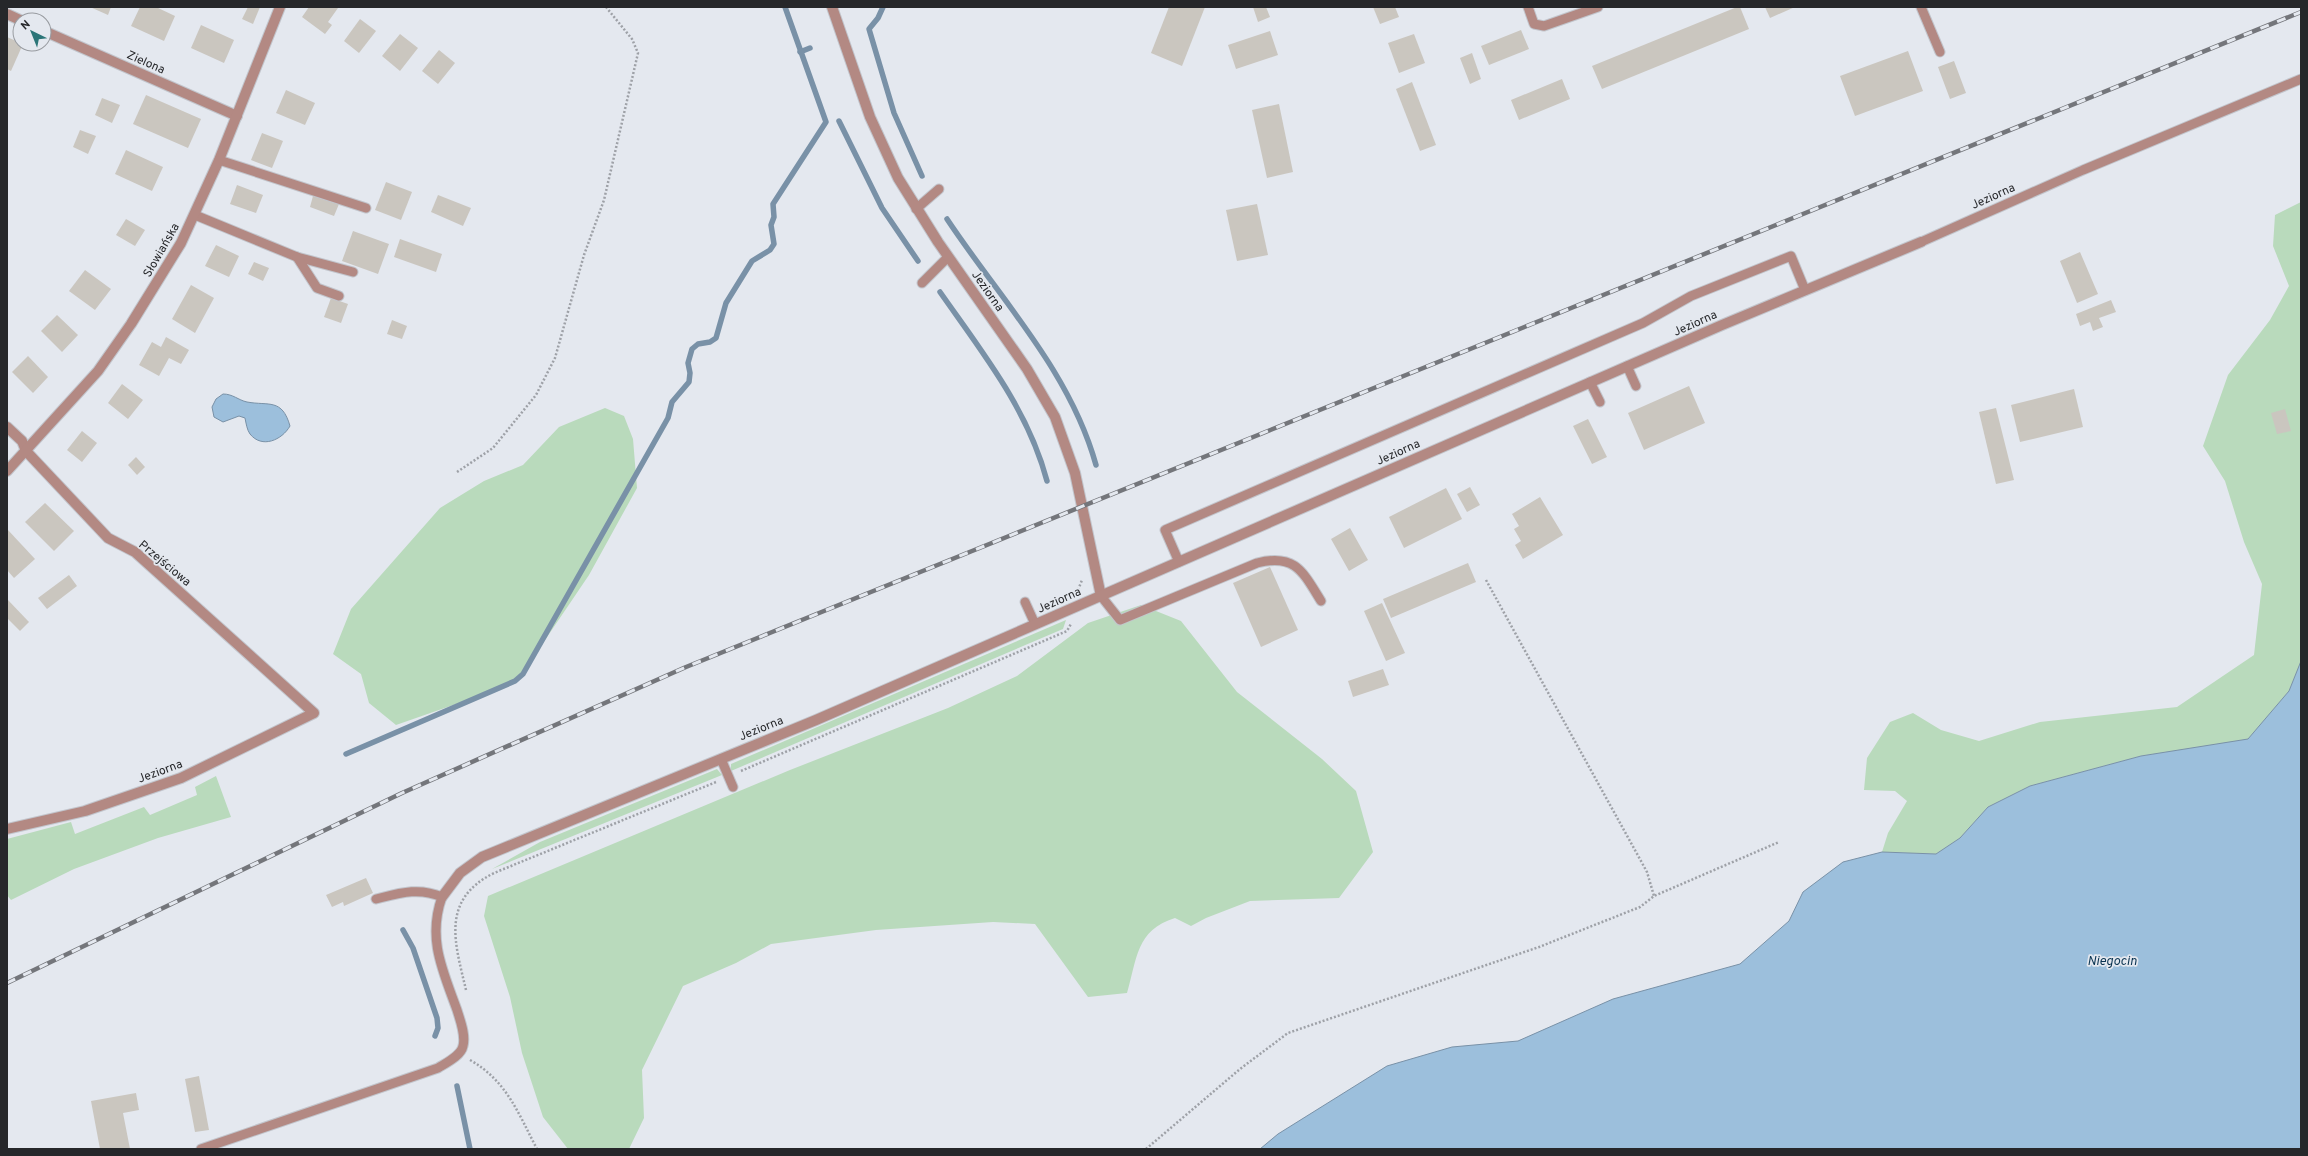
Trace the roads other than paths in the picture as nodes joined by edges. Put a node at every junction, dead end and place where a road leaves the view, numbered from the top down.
1 (280, 7) edge
2 (832, 7) edge
3 (1528, 7) edge
4 (1598, 7) edge
5 (1921, 7) edge
6 (52, 35) edge
7 (1940, 52) dead end
8 (2301, 79) edge
9 (236, 116) junction
10 (219, 160) junction
11 (939, 189) dead end
12 (366, 208) dead end
13 (916, 210) junction
14 (195, 215) junction
15 (1921, 242) joint
16 (298, 257) junction
17 (948, 257) junction
18 (352, 272) dead end
19 (922, 283) dead end
20 (1805, 290) junction
21 (339, 296) dead end
22 (1627, 366) junction
23 (1590, 382) junction
24 (1636, 386) dead end
25 (1600, 402) dead end
26 (7, 427) edge
27 (26, 451) junction
28 (7, 471) edge
29 (1179, 562) junction
30 (1101, 596) junction
31 (1321, 601) dead end
32 (1025, 602) dead end
33 (1035, 624) junction
34 (314, 713) joint
35 (721, 759) junction
36 (733, 788) dead end
37 (7, 829) edge
38 (442, 897) junction
39 (376, 900) dead end
40 (201, 1149) edge

1 - 9 street, Słowiańska
2 - 13 street, Jeziorna
3 - 4 lane
5 - 7 lane
6 - 9 street, Zielona
8 - 15 lane, Jeziorna
9 - 10 street, Słowiańska
10 - 12 lane
10 - 14 street, Słowiańska
11 - 13 lane
13 - 17 street, Jeziorna
14 - 16 lane
14 - 27 street, Słowiańska
15 - 20 street, Jeziorna
16 - 18 lane
16 - 21 lane
17 - 19 lane
17 - 30 street, Jeziorna
20 - 22 street, Jeziorna
20 - 29 lane
22 - 23 street, Jeziorna
22 - 24 lane
23 - 25 lane
23 - 29 street, Jeziorna
26 - 27 street, Przejściowa
27 - 28 street, Słowiańska
27 - 34 street, Przejściowa
29 - 30 street, Jeziorna
30 - 31 lane
30 - 33 street, Jeziorna
32 - 33 lane
33 - 35 street, Jeziorna
34 - 37 street, Jeziorna
35 - 36 lane
35 - 38 street, Jeziorna
38 - 39 lane
38 - 40 lane

